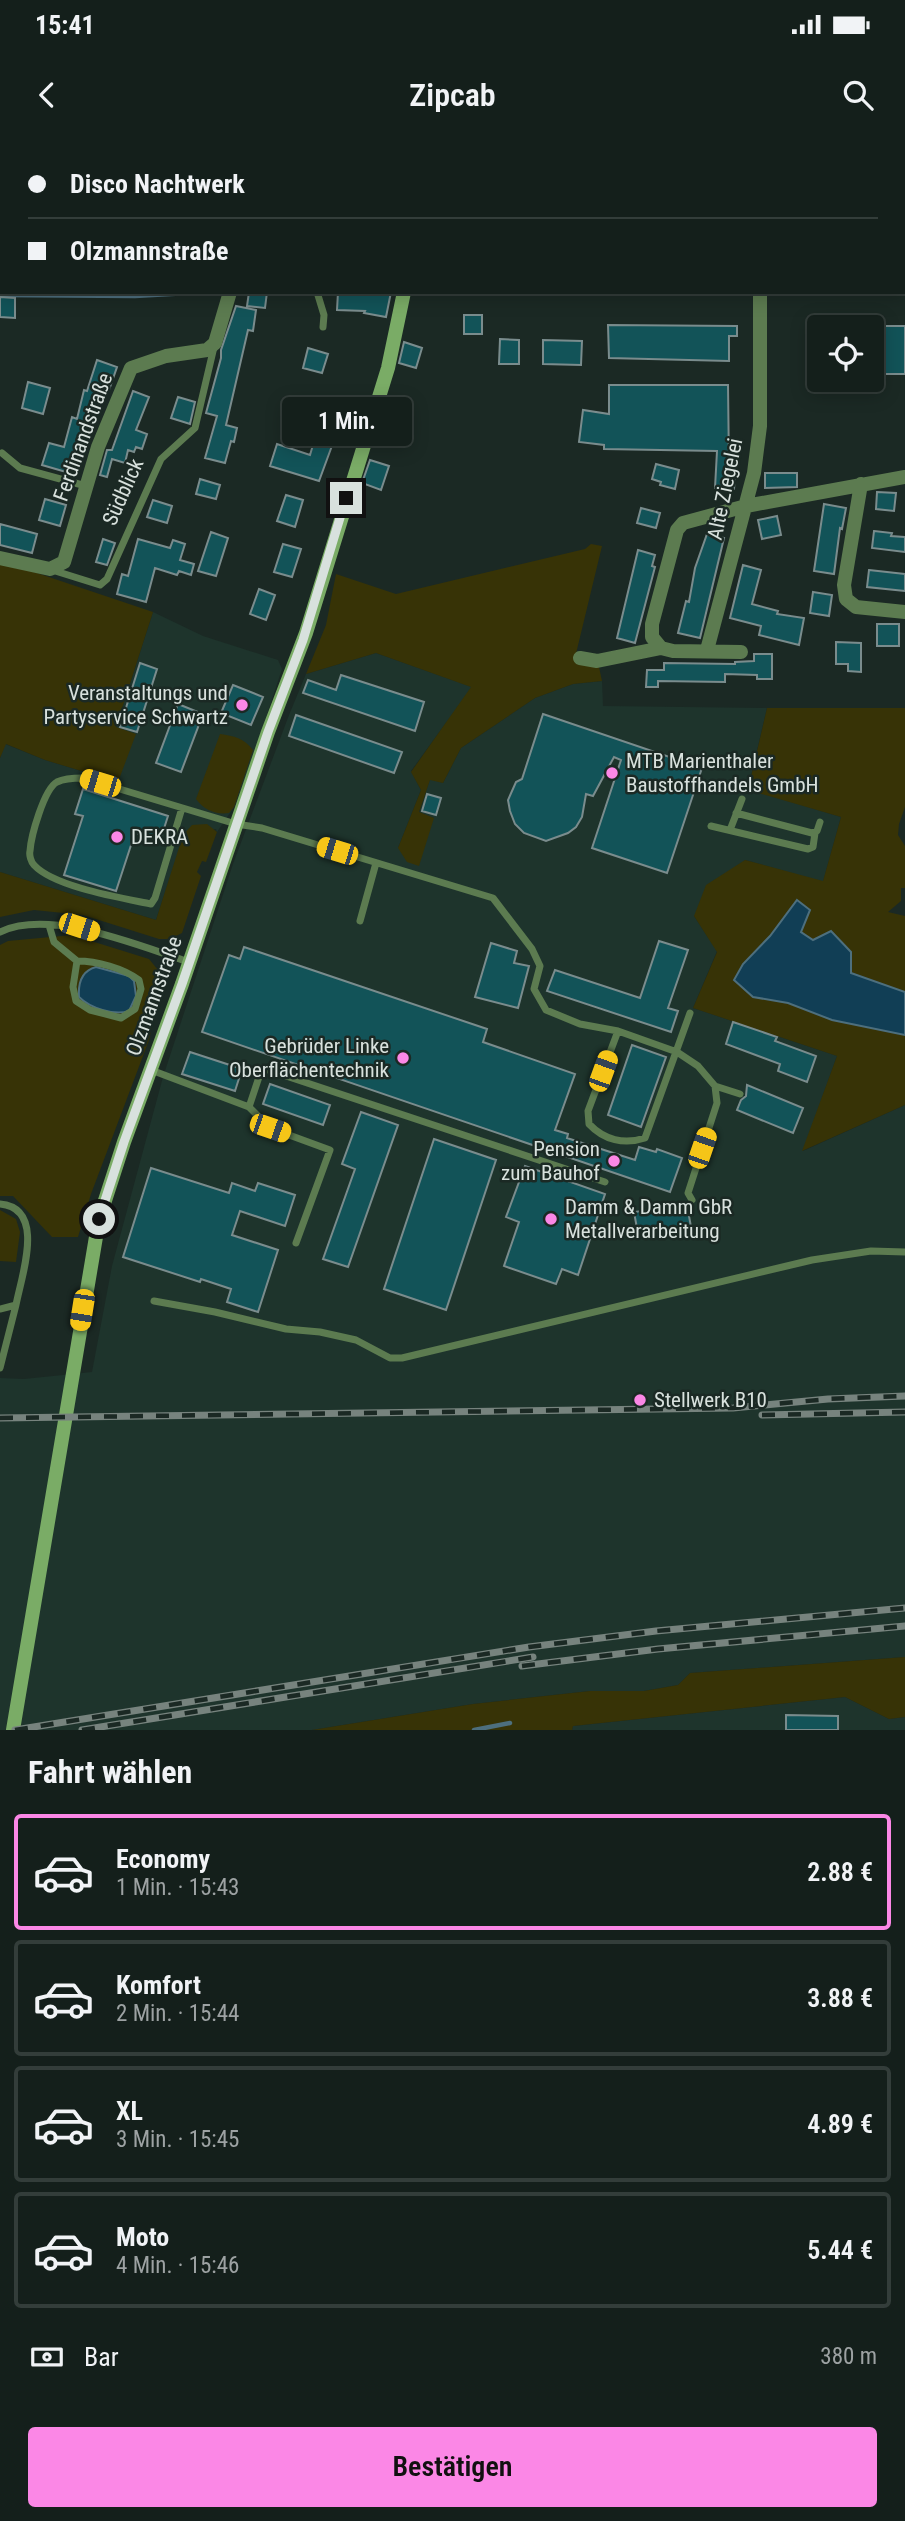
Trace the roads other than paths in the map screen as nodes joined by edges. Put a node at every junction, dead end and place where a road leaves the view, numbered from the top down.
1 (229, 294) edge
2 (318, 294) edge
3 (404, 294) edge
4 (760, 294) edge
5 (323, 327) dead end
6 (215, 343) junction
7 (2, 453) dead end
8 (905, 477) edge
9 (861, 484) junction
10 (86, 486) junction
11 (746, 506) junction
12 (0, 558) edge
13 (50, 569) junction
14 (905, 612) edge
15 (661, 648) junction
16 (707, 650) junction
17 (741, 652) dead end
18 (579, 658) dead end
19 (741, 799) dead end
20 (183, 808) junction
21 (736, 813) junction
22 (820, 822) dead end
23 (236, 824) junction
24 (711, 826) dead end
25 (730, 830) junction
26 (814, 833) junction
27 (376, 863) junction
28 (360, 921) dead end
29 (49, 925) junction
30 (0, 932) edge
31 (77, 961) junction
32 (189, 962) junction
33 (691, 1013) dead end
34 (618, 1031) junction
35 (677, 1052) junction
36 (150, 1070) junction
37 (715, 1086) junction
38 (740, 1094) dead end
39 (249, 1107) junction
40 (605, 1182) dead end
41 (692, 1200) dead end
42 (0, 1204) edge
43 (296, 1243) dead end
44 (905, 1252) edge
45 (154, 1301) dead end
46 (16, 1305) junction
47 (0, 1309) edge
48 (0, 1368) edge
49 (13, 1730) edge

1 - 6 street
2 - 5 lane
3 - 23 main road, Olzmannstraße
4 - 11 street, Alte Ziegelei
6 - 10 street, Ferdinandstraße
6 - 13 lane, Südblick
7 - 10 lane
8 - 9 street
9 - 11 street
9 - 14 street
10 - 13 street, Ferdinandstraße
11 - 15 street, Alte Ziegelei
11 - 16 street, Alte Ziegelei
12 - 13 street
15 - 16 street
15 - 18 street
16 - 17 street
19 - 21 lane
20 - 20 lane
20 - 23 lane
21 - 25 lane
21 - 26 lane
22 - 26 lane
23 - 27 lane
23 - 32 main road, Olzmannstraße
24 - 25 lane
25 - 26 lane
27 - 28 lane
27 - 34 lane
29 - 30 lane
29 - 31 lane
29 - 32 lane
31 - 31 lane
32 - 36 main road, Olzmannstraße
33 - 35 lane
34 - 35 lane
34 - 35 lane
35 - 37 lane
36 - 39 lane
36 - 49 main road, Olzmannstraße
37 - 38 lane
37 - 41 lane
39 - 40 lane
39 - 43 lane
42 - 46 lane
44 - 45 lane
46 - 47 lane
46 - 48 lane

